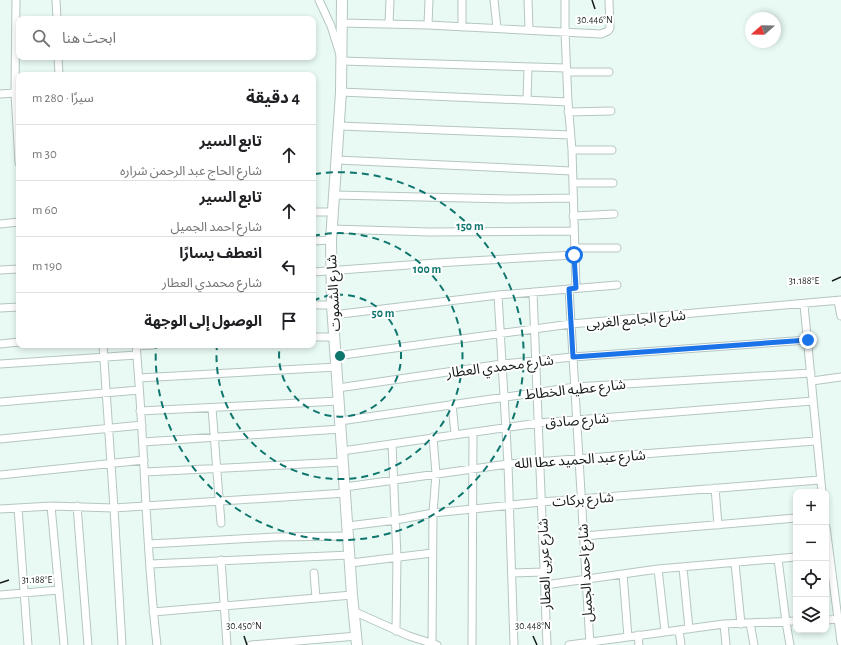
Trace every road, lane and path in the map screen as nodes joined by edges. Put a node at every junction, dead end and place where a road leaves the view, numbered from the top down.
1 (16, 0) edge
2 (56, 0) edge
3 (319, 0) edge
4 (390, 0) edge
5 (429, 0) edge
6 (462, 0) edge
7 (494, 0) edge
8 (528, 0) edge
9 (565, 0) edge
10 (609, 0) edge
11 (343, 1) edge
12 (56, 16) edge
13 (342, 24) junction
14 (389, 24) junction
15 (428, 25) junction
16 (462, 27) junction
17 (497, 28) junction
18 (529, 29) junction
19 (565, 32) junction
20 (58, 60) edge
21 (342, 61) junction
22 (528, 67) junction
23 (566, 70) junction
24 (59, 72) edge
25 (609, 72) dead end
26 (342, 92) junction
27 (16, 93) joint
28 (0, 94) edge
29 (527, 100) junction
30 (568, 102) junction
31 (611, 111) dead end
32 (568, 112) junction
33 (340, 126) junction
34 (570, 135) junction
35 (572, 150) junction
36 (612, 150) dead end
37 (337, 160) junction
38 (572, 171) junction
39 (572, 183) junction
40 (613, 183) dead end
41 (334, 195) junction
42 (573, 198) junction
43 (316, 212) edge
44 (333, 212) junction
45 (614, 214) dead end
46 (573, 216) junction
47 (16, 222) edge
48 (0, 224) edge
49 (332, 229) junction
50 (573, 231) junction
51 (331, 240) junction
52 (316, 241) edge
53 (617, 248) dead end
54 (574, 252) junction
55 (16, 269) edge
56 (0, 270) edge
57 (331, 271) junction
58 (316, 272) edge
59 (617, 285) dead end
60 (573, 288) junction
61 (533, 292) junction
62 (498, 295) junction
63 (840, 301) edge
64 (804, 305) junction
65 (316, 306) edge
66 (16, 307) edge
67 (0, 308) edge
68 (333, 310) junction
69 (841, 316) edge
70 (571, 324) junction
71 (534, 329) junction
72 (500, 334) junction
73 (335, 336) junction
74 (316, 338) edge
75 (808, 340) junction
76 (16, 342) edge
77 (0, 344) edge
78 (103, 348) edge
79 (136, 348) edge
80 (137, 355) junction
81 (336, 356) junction
82 (103, 357) junction
83 (573, 357) junction
84 (536, 361) junction
85 (0, 364) edge
86 (502, 364) junction
87 (337, 367) junction
88 (811, 373) junction
89 (841, 377) edge
90 (139, 378) junction
91 (812, 381) junction
92 (574, 387) junction
93 (338, 388) junction
94 (139, 390) junction
95 (537, 392) junction
96 (107, 393) junction
97 (503, 397) junction
98 (339, 401) junction
99 (0, 402) edge
100 (813, 402) junction
101 (452, 404) junction
102 (212, 408) junction
103 (140, 411) junction
104 (576, 421) junction
105 (538, 423) junction
106 (142, 425) junction
107 (340, 425) junction
108 (505, 427) junction
109 (108, 428) junction
110 (473, 432) junction
111 (455, 434) junction
112 (214, 437) junction
113 (433, 437) junction
114 (0, 439) edge
115 (816, 441) junction
116 (143, 442) junction
117 (392, 444) junction
118 (342, 451) junction
119 (579, 459) junction
120 (144, 460) junction
121 (540, 461) junction
122 (343, 462) junction
123 (111, 463) junction
124 (508, 464) junction
125 (216, 468) junction
126 (472, 468) junction
127 (145, 472) junction
128 (436, 474) junction
129 (0, 475) edge
130 (394, 480) junction
131 (820, 480) junction
132 (715, 488) junction
133 (822, 489) edge
134 (345, 490) junction
135 (581, 499) junction
136 (219, 501) junction
137 (541, 502) junction
138 (146, 505) junction
139 (51, 506) junction
140 (77, 506) junction
141 (509, 506) junction
142 (18, 508) junction
143 (114, 508) junction
144 (0, 509) edge
145 (473, 509) junction
146 (433, 513) junction
147 (793, 518) edge
148 (396, 520) junction
149 (221, 523) dead end
150 (718, 525) junction
151 (348, 531) junction
152 (583, 536) junction
153 (149, 544) junction
154 (432, 553) junction
155 (397, 557) junction
156 (793, 557) edge
157 (350, 559) junction
158 (778, 559) junction
159 (221, 560) junction
160 (828, 561) edge
161 (735, 563) junction
162 (150, 564) junction
163 (684, 568) junction
164 (658, 570) junction
165 (544, 572) junction
166 (314, 573) dead end
167 (512, 573) junction
168 (622, 574) junction
169 (586, 580) junction
170 (545, 585) junction
171 (59, 590) junction
172 (25, 593) junction
173 (0, 595) edge
174 (352, 595) junction
175 (316, 598) junction
176 (225, 605) junction
177 (353, 611) junction
178 (153, 612) junction
179 (839, 620) edge
180 (793, 621) edge
181 (786, 622) junction
182 (750, 623) junction
183 (724, 624) junction
184 (741, 624) junction
185 (689, 629) junction
186 (679, 630) junction
187 (396, 631) junction
188 (665, 632) junction
189 (638, 636) junction
190 (628, 637) junction
191 (357, 641) edge
192 (841, 642) edge
193 (590, 643) edge
194 (435, 644) edge
195 (28, 645) edge
196 (64, 645) edge
197 (88, 645) edge
198 (122, 645) edge
199 (157, 645) edge
200 (227, 645) edge
201 (251, 645) edge
202 (472, 645) edge
203 (514, 645) edge
204 (547, 645) edge
205 (569, 645) edge
206 (639, 645) edge
207 (680, 645) edge
208 (726, 645) edge
209 (754, 645) edge
210 (790, 645) edge

1 - 27 street
2 - 12 street
3 - 21 street, شارع الشموت
4 - 14 street
5 - 15 street
6 - 16 street
7 - 17 street
8 - 18 street
9 - 19 street, شارع احمد الجميل
10 - 19 street
11 - 13 street, شارع الشموت
13 - 14 street
13 - 21 street, شارع الشموت
14 - 15 street
15 - 16 street
16 - 17 street
17 - 18 street
18 - 19 street
19 - 23 street, شارع احمد الجميل
20 - 24 street
21 - 22 street
21 - 26 street, شارع الشموت
22 - 23 street
22 - 29 street
23 - 25 street
23 - 30 street, شارع احمد الجميل
26 - 29 street
26 - 33 street, شارع الشموت
27 - 28 street
29 - 30 street
30 - 32 street, شارع احمد الجميل
31 - 32 street
32 - 34 street, شارع احمد الجميل
33 - 34 street
33 - 37 street, شارع الشموت
34 - 35 street, شارع احمد الجميل
35 - 36 street
35 - 38 street, شارع احمد الجميل
37 - 38 street
37 - 41 street, شارع الشموت
38 - 39 street, شارع احمد الجميل
39 - 40 street
39 - 42 street, شارع احمد الجميل
41 - 42 street
41 - 44 street, شارع الشموت
42 - 46 street, شارع احمد الجميل
43 - 44 street
44 - 49 street, شارع الشموت
45 - 46 street
46 - 50 street, شارع احمد الجميل
47 - 48 street
49 - 50 street
49 - 51 street, شارع الشموت
50 - 54 street, شارع احمد الجميل
51 - 52 street
51 - 57 street, شارع الشموت
53 - 54 street
54 - 57 street
54 - 60 street, شارع احمد الجميل
55 - 56 street
57 - 58 street
57 - 68 street, شارع الشموت
59 - 60 street
60 - 61 street
60 - 70 street, شارع احمد الجميل
61 - 62 street
61 - 71 street, شارع عربى العطار
62 - 68 street
62 - 72 street
63 - 64 street, شارع الجامع الغربى
63 - 69 street
64 - 70 street, شارع الجامع الغربى
64 - 75 street
65 - 68 street
66 - 67 street
68 - 73 street, شارع الشموت
70 - 71 street, شارع الجامع الغربى
70 - 83 street, شارع احمد الجميل
71 - 72 street, شارع الجامع الغربى
71 - 84 street, شارع عربى العطار
72 - 81 street, شارع الجامع الغربى
72 - 86 street
73 - 74 street
73 - 81 street, شارع الشموت
75 - 83 street, شارع محمدي العطار
75 - 88 street
76 - 77 street
78 - 82 street
79 - 80 street
80 - 82 street
80 - 90 street
81 - 87 street, شارع الشموت
82 - 85 street
82 - 96 street
83 - 84 street, شارع محمدي العطار
83 - 92 street, شارع احمد الجميل
84 - 86 street, شارع محمدي العطار
84 - 95 street, شارع عربى العطار
86 - 93 street, شارع محمدي العطار
86 - 97 street
87 - 90 street
87 - 93 street, شارع الشموت
88 - 91 street
88 - 92 street, شارع عطيه الخطاط
89 - 91 street
90 - 94 street
91 - 100 street
92 - 95 street, شارع عطيه الخطاط
92 - 104 street, شارع احمد الجميل
93 - 98 street, شارع الشموت
94 - 96 street
94 - 103 street
95 - 97 street, شارع عطيه الخطاط
95 - 105 street, شارع عربى العطار
96 - 99 street
96 - 109 street
97 - 101 street, شارع عطيه الخطاط
97 - 108 street
98 - 102 street
98 - 107 street, شارع الشموت
100 - 104 street, شارع صادق
100 - 115 street
101 - 107 street, شارع عطيه الخطاط
101 - 111 street
102 - 103 street
102 - 112 street
103 - 106 street
104 - 105 street, شارع صادق
104 - 119 street, شارع احمد الجميل
105 - 108 street, شارع صادق
105 - 121 street, شارع عربى العطار
106 - 109 street
106 - 116 street
107 - 112 street, شارع عطيه الخطاط
107 - 118 street, شارع الشموت
108 - 110 street, شارع صادق
108 - 124 street
109 - 114 street
109 - 123 street
110 - 111 street, شارع صادق
110 - 126 street
111 - 113 street, شارع صادق
112 - 116 street, شارع عطيه الخطاط
112 - 125 street
113 - 117 street, شارع صادق
113 - 128 street
115 - 119 street, شارع عبد الحميد عطا الله
115 - 131 street
116 - 120 street
117 - 118 street, شارع صادق
117 - 130 street
118 - 122 street, شارع الشموت
119 - 121 street, شارع عبد الحميد عطا الله
119 - 135 street, شارع احمد الجميل
120 - 123 street
120 - 127 street
121 - 124 street, شارع عبد الحميد عطا الله
121 - 137 street, شارع عربى العطار
122 - 125 street
122 - 134 street, شارع الشموت
123 - 129 street
123 - 143 street
124 - 126 street, شارع عبد الحميد عطا الله
124 - 141 street
125 - 127 street
125 - 136 street
126 - 128 street, شارع عبد الحميد عطا الله
126 - 145 street
127 - 138 street
128 - 130 street, شارع عبد الحميد عطا الله
128 - 146 street
130 - 134 street, شارع عبد الحميد عطا الله
130 - 148 street
131 - 132 street, شارع بركات
131 - 133 street
132 - 135 street, شارع بركات
132 - 150 street
134 - 136 street, شارع عبد الحميد عطا الله
134 - 151 street, شارع الشموت
135 - 137 street, شارع بركات
135 - 152 street, شارع احمد الجميل
136 - 138 street, شارع عبد الحميد عطا الله
136 - 149 street
137 - 141 street, شارع بركات
137 - 165 street, شارع عربى العطار
138 - 143 street, شارع عبد الحميد عطا الله
138 - 153 street
139 - 140 street, شارع عبد الحميد عطا الله
139 - 142 street, شارع عبد الحميد عطا الله
139 - 171 street
140 - 143 street, شارع عبد الحميد عطا الله
140 - 197 street
141 - 145 street, شارع بركات
141 - 167 street
142 - 144 street, شارع عبد الحميد عطا الله
142 - 172 street
143 - 198 street
145 - 146 street, شارع بركات
145 - 202 street
146 - 148 street, شارع بركات
146 - 154 street
147 - 150 street
148 - 151 street, شارع بركات
148 - 155 street
150 - 152 street
151 - 153 street, شارع بركات
151 - 157 street, شارع الشموت
152 - 169 street, شارع احمد الجميل
153 - 162 street
154 - 155 street
154 - 194 street
155 - 157 street
155 - 187 street
156 - 158 street
157 - 159 street
157 - 174 street, شارع الشموت
158 - 161 street
158 - 181 street
159 - 162 street
159 - 176 street
160 - 179 street
161 - 163 street
161 - 184 street
162 - 178 street
163 - 164 street
163 - 185 street
164 - 168 street
164 - 188 street
165 - 167 street
165 - 170 street, شارع عربى العطار
166 - 175 street
167 - 203 street
168 - 169 street
168 - 190 street
169 - 170 street
169 - 193 street, شارع احمد الجميل
170 - 204 street, شارع عربى العطار
171 - 172 street
171 - 196 street
172 - 173 street
172 - 195 street
174 - 175 street
174 - 177 street, شارع الشموت
175 - 176 street
176 - 178 street
176 - 200 street
177 - 187 street
177 - 191 street, شارع الشموت
178 - 199 street
179 - 192 street
180 - 181 street
181 - 182 street
181 - 210 street
182 - 184 street
182 - 209 street
183 - 184 street
183 - 185 street
183 - 208 street
185 - 186 street
186 - 188 street
186 - 207 street
187 - 194 street
188 - 189 street
189 - 190 street
189 - 206 street
190 - 193 street
191 - 201 street
193 - 205 street

